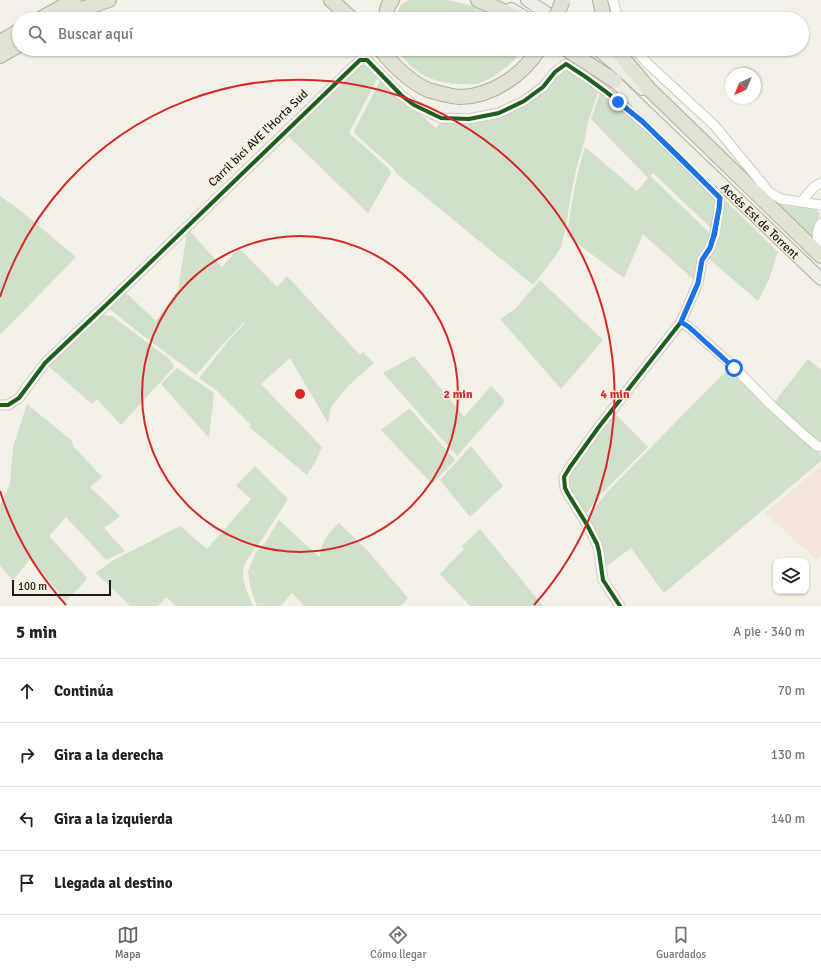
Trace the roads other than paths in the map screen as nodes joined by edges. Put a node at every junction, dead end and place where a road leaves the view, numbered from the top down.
1 (103, 0) edge
2 (109, 0) edge
3 (332, 0) edge
4 (392, 0) edge
5 (478, 0) edge
6 (492, 0) edge
7 (528, 0) edge
8 (556, 0) edge
9 (563, 0) edge
10 (600, 0) edge
11 (613, 0) edge
12 (78, 4) edge
13 (58, 12) edge
14 (71, 12) edge
15 (345, 12) edge
16 (387, 12) edge
17 (506, 12) edge
18 (515, 12) edge
19 (546, 12) edge
20 (551, 12) edge
21 (559, 12) edge
22 (603, 12) edge
23 (616, 12) edge
24 (12, 35) edge
25 (0, 42) edge
26 (12, 49) edge
27 (0, 56) edge
28 (386, 56) edge
29 (396, 56) edge
30 (527, 56) edge
31 (530, 56) edge
32 (577, 56) edge
33 (584, 56) edge
34 (605, 56) edge
35 (622, 56) edge
36 (640, 56) edge
37 (615, 81) junction
38 (821, 183) edge
39 (801, 202) junction
40 (820, 206) edge
41 (821, 223) edge
42 (821, 252) edge
43 (821, 256) edge
44 (821, 262) edge
45 (821, 279) edge
46 (681, 322) junction
47 (0, 405) edge
48 (821, 447) edge
49 (620, 606) edge

1 - 12 main road
2 - 12 highway
3 - 15 highway
4 - 16 highway
5 - 17 highway
6 - 18 main road
7 - 19 main road
8 - 20 highway
9 - 21 highway, bridge
10 - 22 highway
11 - 23 street
12 - 13 highway
12 - 14 highway
24 - 25 highway
26 - 27 highway
28 - 31 highway
29 - 30 highway
32 - 37 highway
33 - 37 main road, Accés Est de Torrent
34 - 44 main road, Accés Est de Torrent
35 - 43 highway
36 - 39 street
37 - 45 main road, Accés Est de Torrent
38 - 39 street
39 - 40 street
41 - 42 street
46 - 47 street
46 - 48 street
46 - 49 street

